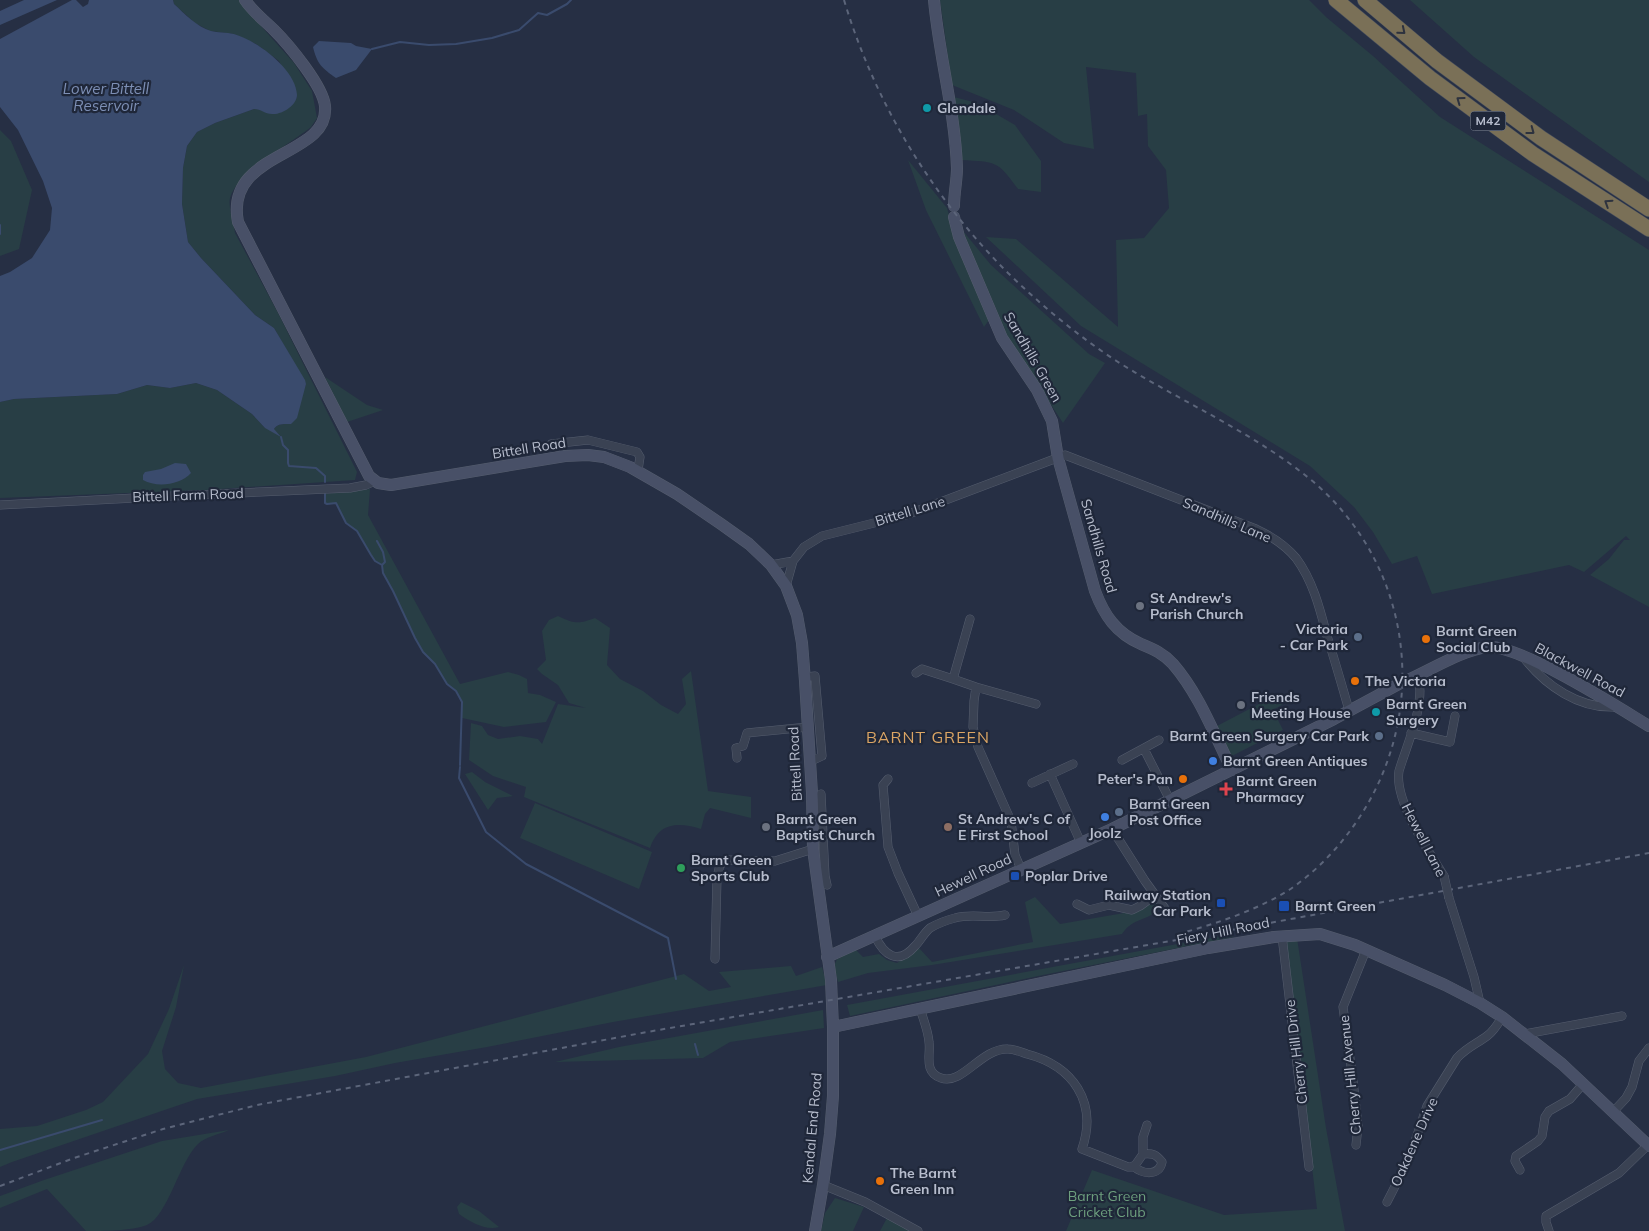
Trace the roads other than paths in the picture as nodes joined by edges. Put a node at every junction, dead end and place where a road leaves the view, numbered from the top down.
1 (245, 0) edge
2 (934, 0) edge
3 (1336, 0) edge
4 (1365, 0) edge
5 (1649, 209) edge
6 (1649, 229) edge
7 (552, 444) dead end
8 (1058, 458) junction
9 (638, 470) junction
10 (375, 481) junction
11 (0, 505) edge
12 (793, 561) junction
13 (771, 565) junction
14 (786, 586) junction
15 (970, 619) dead end
16 (916, 673) dead end
17 (805, 677) junction
18 (1414, 677) joint
19 (953, 679) junction
20 (1399, 684) dead end
21 (976, 687) junction
22 (1036, 704) dead end
23 (1349, 710) junction
24 (1456, 716) dead end
25 (1649, 726) edge
26 (808, 727) junction
27 (1411, 733) junction
28 (1159, 740) dead end
29 (1144, 748) junction
30 (737, 758) dead end
31 (811, 760) junction
32 (1122, 760) dead end
33 (1073, 764) dead end
34 (1232, 770) junction
35 (1050, 774) junction
36 (888, 779) dead end
37 (1032, 783) dead end
38 (821, 794) dead end
39 (1170, 800) junction
40 (817, 815) junction
41 (1112, 828) junction
42 (1081, 843) junction
43 (813, 850) junction
44 (1021, 869) junction
45 (821, 876) junction
46 (826, 886) dead end
47 (1155, 895) junction
48 (1077, 904) dead end
49 (1166, 910) dead end
50 (1005, 915) dead end
51 (918, 916) junction
52 (996, 918) junction
53 (999, 927) dead end
54 (874, 936) junction
55 (1282, 936) junction
56 (1366, 950) junction
57 (827, 957) junction
58 (715, 959) dead end
59 (1480, 1003) junction
60 (920, 1008) junction
61 (1622, 1016) dead end
62 (1502, 1017) junction
63 (833, 1027) junction
64 (1525, 1034) junction
65 (1649, 1048) edge
66 (1583, 1084) junction
67 (1613, 1112) junction
68 (1147, 1125) dead end
69 (1356, 1145) dead end
70 (1648, 1146) edge
71 (1142, 1154) junction
72 (1133, 1166) junction
73 (1309, 1167) dead end
74 (1520, 1170) dead end
75 (823, 1185) junction
76 (1387, 1202) dead end
77 (815, 1231) edge
78 (918, 1231) edge
79 (1550, 1231) edge

1 - 10 street
2 - 8 street, Sandhills Green
6 -> 3 highway, M42
4 -> 5 highway, M42
7 - 9 street
8 - 12 street, Bittell Lane
8 - 23 street, Sandhills Lane
8 - 34 street, Sandhills Road
9 - 10 street, Bittell Road
9 - 13 street, Bittell Road
10 - 11 street, Bittell Farm Road
12 - 13 street
12 - 14 street, Bittell Lane
13 - 14 street, Bittell Road
14 - 17 street, Bittell Road
15 - 19 street
16 - 19 street
17 - 26 street, Bittell Road
17 - 31 street
18 - 25 street, Blackwell Road
18 - 27 street, Hewell Lane
19 - 21 street
20 - 23 street, Hewell Road
21 - 22 street
21 - 44 street
23 - 34 street, Hewell Road
24 - 27 street
26 - 30 street
26 - 31 street, Bittell Road
27 - 59 street, Hewell Lane, bridge
28 - 29 street
29 - 32 street
29 - 39 street
31 - 40 street, Bittell Road
33 - 35 street
34 - 39 street, Hewell Road
35 - 37 street
35 - 42 street
36 - 51 street
38 - 40 street
39 - 41 street, Hewell Road
40 - 43 street, Bittell Road
40 - 45 street
41 - 42 street, Hewell Road
41 - 47 street
42 - 44 street, Hewell Road
43 - 45 street, Bittell Road
43 - 58 street
44 - 51 street, Hewell Road
45 - 46 street
45 - 57 street, Bittell Road
47 - 48 street
47 - 49 street
50 - 52 street
51 - 54 street, Hewell Road
52 - 53 street
52 - 54 street
54 - 57 street, Hewell Road
55 - 56 street, Fiery Hill Road
55 - 60 street, Fiery Hill Road
55 - 73 street, Cherry Hill Drive
56 - 59 street, Fiery Hill Road
56 - 69 street, Cherry Hill Avenue
57 - 63 street, Bittell Road
59 - 62 street, Fiery Hill Road
60 - 63 street, Fiery Hill Road
60 - 72 street
61 - 64 street
62 - 64 street, Fiery Hill Road
62 - 76 street, Oakdene Drive
63 - 75 street, Kendal End Road
64 - 66 street, Fiery Hill Road
65 - 67 street
66 - 67 street, Fiery Hill Road
66 - 74 street
67 - 70 street, Fiery Hill Road
68 - 71 street
70 - 79 street
71 - 72 street
71 - 72 street
75 - 77 street, Kendal End Road
75 - 78 street

